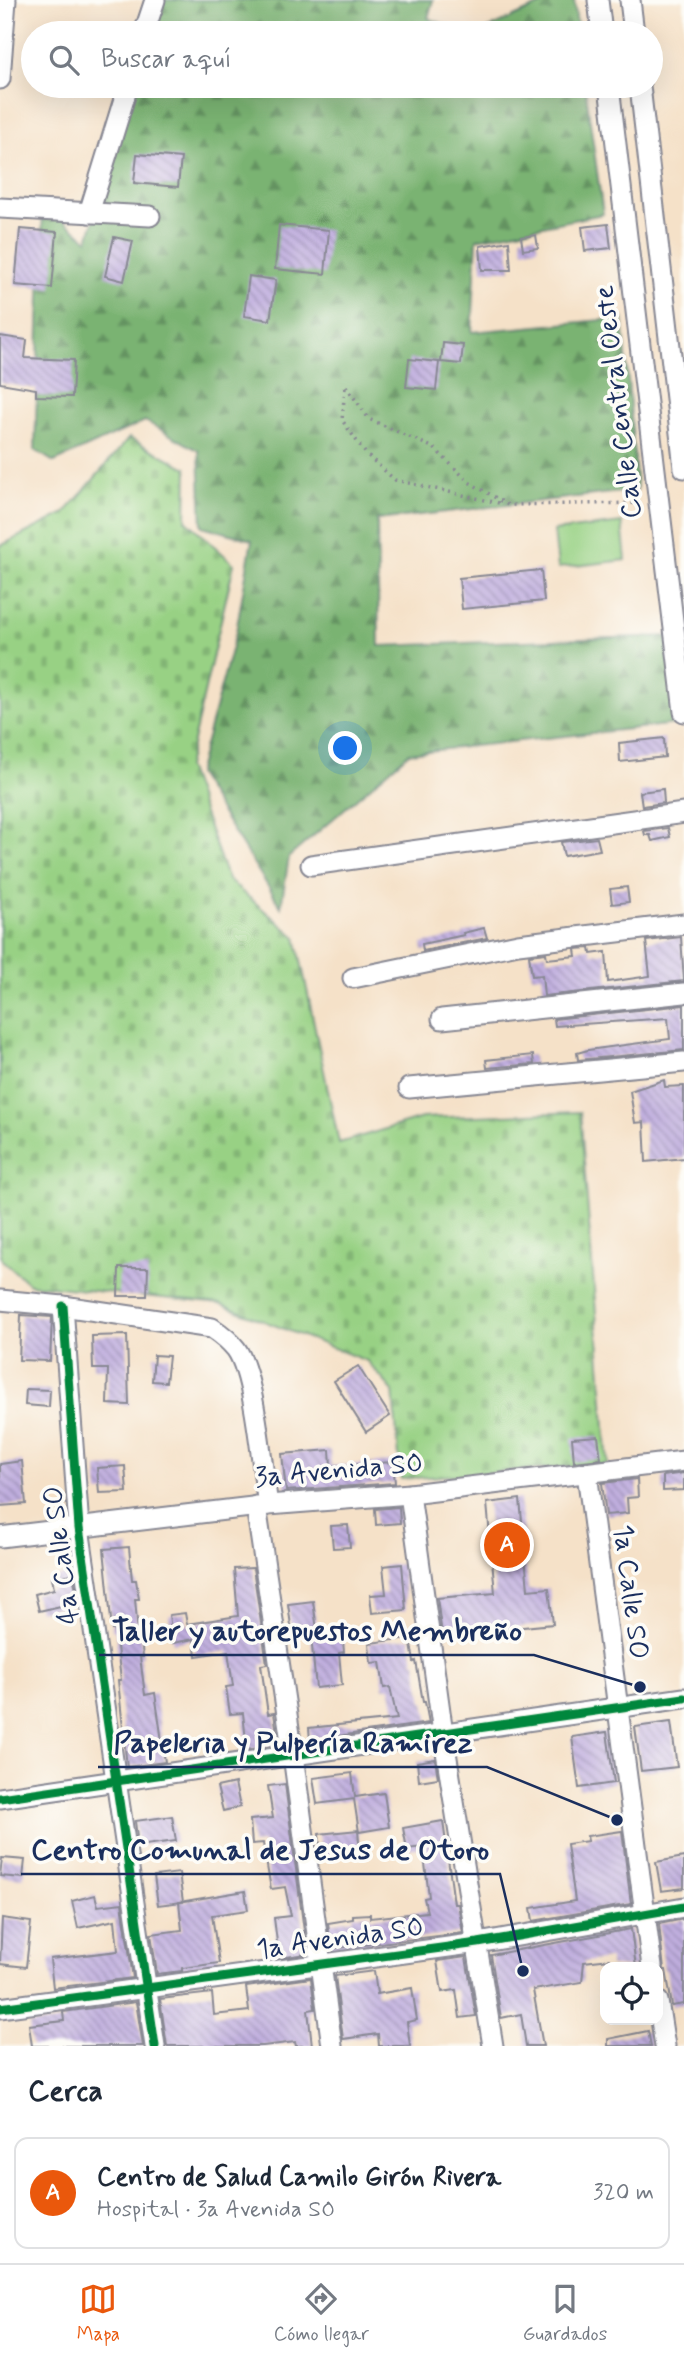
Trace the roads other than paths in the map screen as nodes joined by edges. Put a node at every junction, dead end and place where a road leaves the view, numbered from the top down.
1 (6, 0) edge
2 (155, 0) edge
3 (598, 0) edge
4 (630, 0) edge
5 (148, 21) edge
6 (601, 21) edge
7 (633, 21) edge
8 (0, 79) edge
9 (124, 98) edge
10 (611, 98) edge
11 (641, 98) edge
12 (0, 208) edge
13 (89, 213) junction
14 (150, 216) dead end
15 (684, 461) edge
16 (684, 468) edge
17 (680, 646) edge
18 (684, 712) edge
19 (684, 813) edge
20 (311, 865) dead end
21 (684, 924) edge
22 (353, 978) dead end
23 (684, 993) edge
24 (442, 1019) dead end
25 (684, 1062) edge
26 (409, 1088) dead end
27 (0, 1300) edge
28 (63, 1306) junction
29 (684, 1461) edge
30 (587, 1473) junction
31 (410, 1494) junction
32 (262, 1506) junction
33 (79, 1528) junction
34 (0, 1537) edge
35 (684, 1698) edge
36 (617, 1707) junction
37 (443, 1733) junction
38 (293, 1755) junction
39 (115, 1782) junction
40 (0, 1798) edge
41 (684, 1907) edge
42 (644, 1914) junction
43 (478, 1943) junction
44 (651, 1962) edge
45 (322, 1965) junction
46 (147, 1988) junction
47 (0, 2008) edge
48 (662, 2025) edge
49 (155, 2046) edge
50 (332, 2046) edge
51 (493, 2046) edge
52 (665, 2046) edge

1 - 8 street
2 - 5 street
3 - 6 street
4 - 7 street
9 - 13 street
10 - 17 street, Calle Central Oeste
11 - 15 street, Calle Central Oeste
12 - 13 street
13 - 14 street
15 - 16 street, Calle Central Oeste
17 - 18 street, Calle Central Oeste
19 - 20 street
21 - 22 street
23 - 24 street
25 - 26 street
27 - 28 street
28 - 32 street
28 - 33 street, 4a Calle SO
29 - 30 street, 3a Avenida SO
30 - 31 street, 3a Avenida SO
30 - 36 street, 1a Calle SO
31 - 32 street, 3a Avenida SO
31 - 37 street
32 - 33 street, 3a Avenida SO
32 - 38 street
33 - 34 street, 3a Avenida SO
33 - 39 street, 4a Calle SO
35 - 36 street
36 - 37 street
36 - 42 street, 1a Calle SO
37 - 38 street
37 - 43 street
38 - 39 street
38 - 45 street
39 - 40 street
39 - 46 street, 4a Calle SO
41 - 42 street, 1a Avenida SO
42 - 43 street, 1a Avenida SO
42 - 44 street, 1a Calle SO
43 - 45 street, 1a Avenida SO
43 - 51 street
45 - 46 street, 1a Avenida SO
45 - 50 street
46 - 47 street, 1a Avenida SO
46 - 49 street, 4a Calle SO
48 - 52 street

